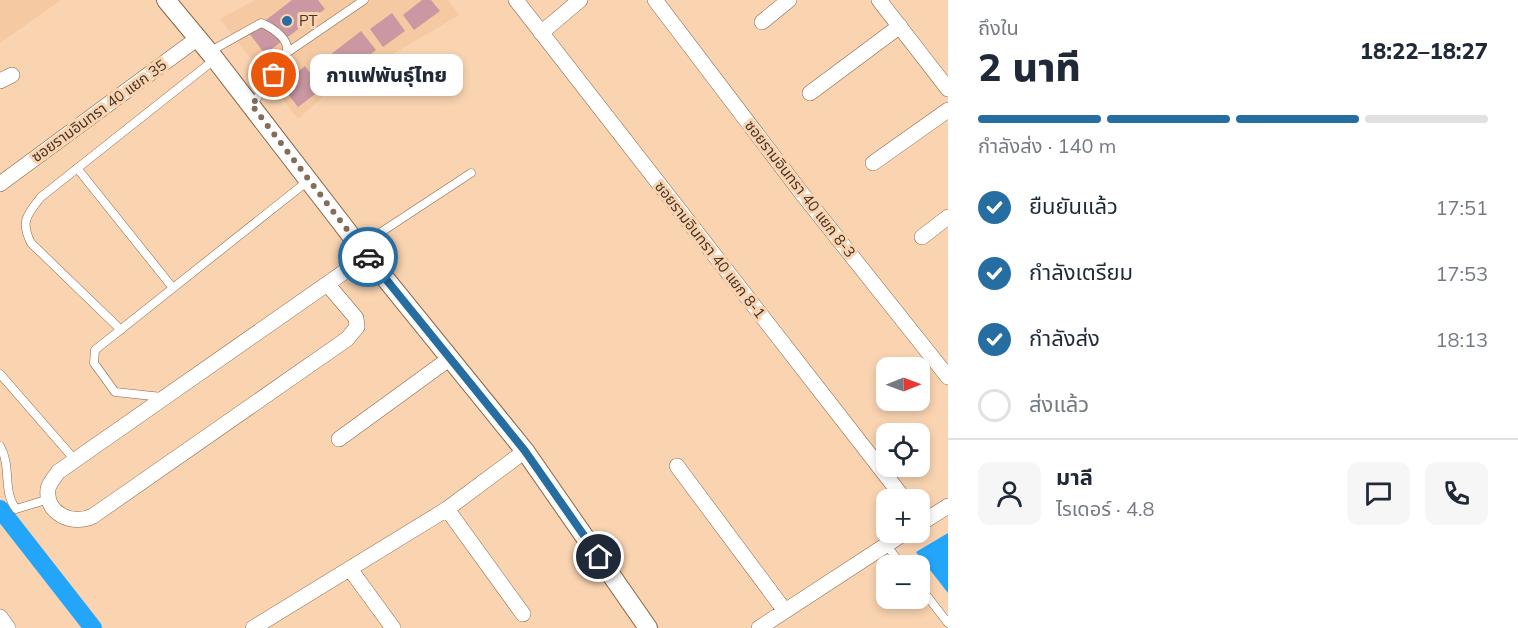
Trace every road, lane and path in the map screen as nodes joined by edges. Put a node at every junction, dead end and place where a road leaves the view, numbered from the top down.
1 (166, 0) edge
2 (364, 0) edge
3 (516, 0) edge
4 (580, 0) edge
5 (655, 0) edge
6 (789, 0) edge
7 (879, 0) edge
8 (762, 22) dead end
9 (900, 26) junction
10 (542, 33) junction
11 (208, 50) junction
12 (288, 52) junction
13 (948, 89) edge
14 (810, 93) dead end
15 (251, 104) junction
16 (948, 110) edge
17 (873, 163) dead end
18 (77, 168) junction
19 (471, 173) dead end
20 (309, 180) junction
21 (0, 184) edge
22 (948, 217) edge
23 (922, 237) dead end
24 (363, 251) junction
25 (328, 285) junction
26 (173, 288) junction
27 (121, 330) junction
28 (449, 359) junction
29 (0, 374) edge
30 (948, 377) edge
31 (164, 397) junction
32 (339, 439) dead end
33 (0, 446) edge
34 (525, 451) junction
35 (75, 460) junction
36 (677, 466) dead end
37 (896, 489) edge
38 (49, 499) junction
39 (948, 506) edge
40 (447, 509) junction
41 (930, 516) edge
42 (886, 544) joint
43 (894, 555) edge
44 (350, 569) junction
45 (930, 600) edge
46 (785, 612) junction
47 (523, 614) dead end
48 (0, 617) edge
49 (948, 622) edge
50 (8, 628) edge
51 (253, 628) edge
52 (393, 628) edge
53 (648, 628) edge
54 (759, 628) edge

1 - 11 street
2 - 12 lane
3 - 10 street, ซอยรามอินทรา 40 แยก 8-1
4 - 10 street
5 - 30 street, ซอยรามอินทรา 40 แยก 8-3
6 - 8 street
7 - 9 street
9 - 13 street
9 - 14 street
10 - 37 street, ซอยรามอินทรา 40 แยก 8-1
11 - 12 lane
11 - 15 street
11 - 18 lane
11 - 21 street, ซอยรามอินทรา 40 แยก 35
12 - 15 lane
15 - 20 street
16 - 17 street
18 - 26 lane
18 - 27 lane
19 - 24 lane
20 - 24 street
20 - 26 lane
22 - 23 street
24 - 25 street
24 - 28 street
25 - 31 street
25 - 38 street
26 - 27 lane
27 - 31 lane
28 - 32 street
28 - 34 street
29 - 35 lane
31 - 35 street
33 - 38 lane
34 - 40 street
34 - 53 street
35 - 38 street
36 - 46 street
39 - 41 street
40 - 44 street
40 - 47 street
42 - 43 lane
42 - 46 street
44 - 51 street
44 - 52 street
45 - 49 lane
46 - 54 street
48 - 50 street

